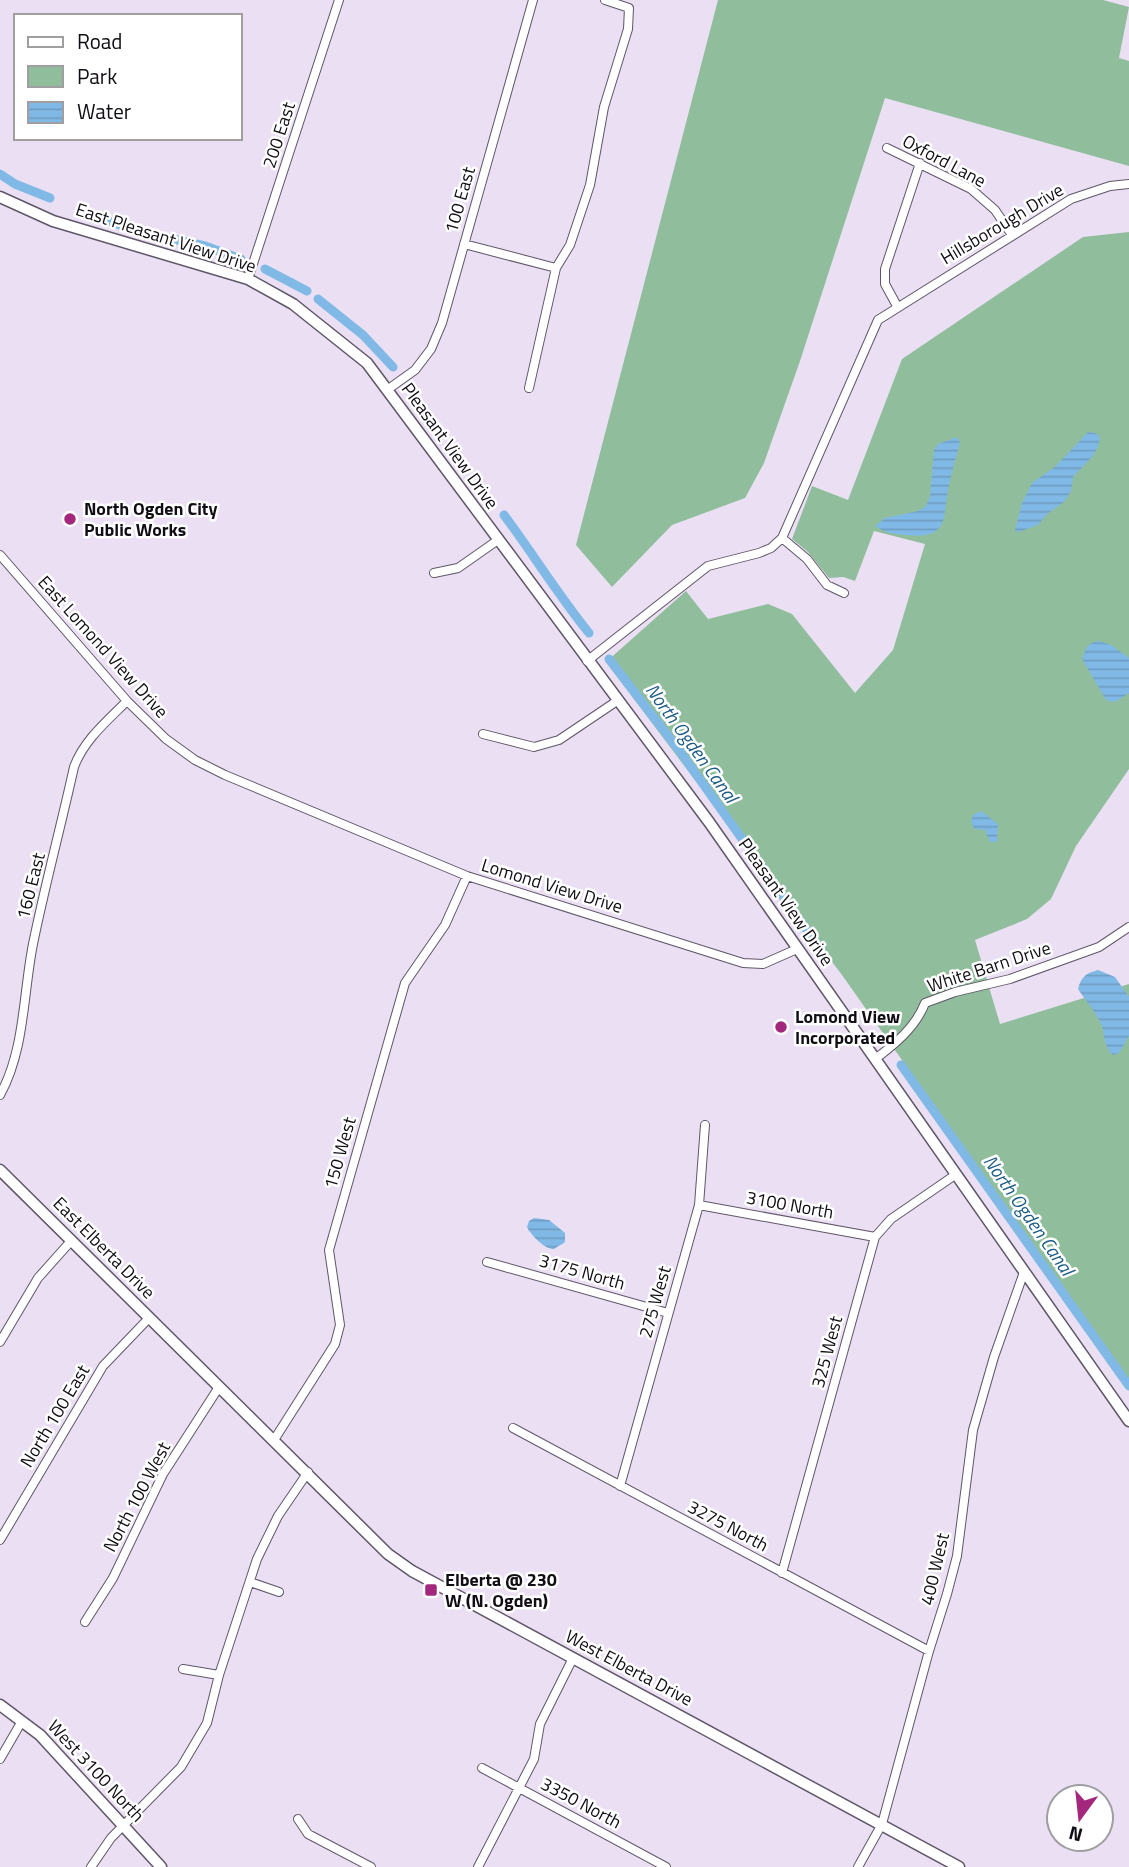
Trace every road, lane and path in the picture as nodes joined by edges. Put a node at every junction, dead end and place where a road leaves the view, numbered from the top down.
1 (339, 0) edge
2 (533, 0) edge
3 (605, 0) edge
4 (887, 148) dead end
5 (920, 163) junction
6 (1129, 184) edge
7 (0, 197) edge
8 (1012, 235) junction
9 (464, 244) junction
10 (556, 268) junction
11 (248, 279) junction
12 (897, 306) junction
13 (317, 321) joint
14 (529, 388) dead end
15 (387, 390) junction
16 (782, 538) junction
17 (498, 540) junction
18 (0, 555) edge
19 (434, 573) dead end
20 (844, 593) dead end
21 (587, 662) junction
22 (127, 701) junction
23 (617, 701) junction
24 (483, 734) dead end
25 (303, 807) joint
26 (467, 876) junction
27 (1129, 927) edge
28 (797, 949) junction
29 (875, 1059) junction
30 (0, 1095) edge
31 (705, 1125) dead end
32 (0, 1170) edge
33 (955, 1175) junction
34 (699, 1205) junction
35 (875, 1237) junction
36 (71, 1241) junction
37 (488, 1262) dead end
38 (1024, 1272) junction
39 (668, 1313) junction
40 (149, 1318) junction
41 (0, 1342) edge
42 (184, 1351) joint
43 (219, 1387) junction
44 (1129, 1421) edge
45 (513, 1429) dead end
46 (274, 1440) junction
47 (307, 1472) junction
48 (620, 1486) junction
49 (0, 1539) edge
50 (782, 1573) junction
51 (250, 1582) junction
52 (279, 1592) dead end
53 (86, 1622) dead end
54 (929, 1651) junction
55 (573, 1658) junction
56 (183, 1669) dead end
57 (219, 1675) junction
58 (0, 1705) edge
59 (22, 1721) junction
60 (0, 1759) edge
61 (481, 1768) dead end
62 (520, 1788) junction
63 (298, 1819) dead end
64 (882, 1824) junction
65 (124, 1825) junction
66 (91, 1867) edge
67 (161, 1867) edge
68 (371, 1867) edge
69 (478, 1867) edge
70 (666, 1867) edge
71 (858, 1867) edge
72 (959, 1867) edge

1 - 11 street, 200 East
2 - 9 street, 100 East
3 - 10 street
4 - 5 street, Oxford Lane
5 - 8 street, Oxford Lane
5 - 12 street
6 - 8 street, Hillsborough Drive
7 - 11 street, East Pleasant View Drive
8 - 12 street, Hillsborough Drive
9 - 10 street
9 - 15 street, 100 East
10 - 14 street
11 - 13 street, East Pleasant View Drive
12 - 16 street, Hillsborough Drive
13 - 15 street, Pleasant View Drive
15 - 17 street, Pleasant View Drive
16 - 20 street
16 - 21 street
17 - 19 street
17 - 21 street, Pleasant View Drive
18 - 22 street, East Lomond View Drive
21 - 23 street, Pleasant View Drive
22 - 25 street, East Lomond View Drive
22 - 30 street, 160 East
23 - 24 street
23 - 28 street, Pleasant View Drive
25 - 26 street, Lomond View Drive
26 - 28 street, Lomond View Drive
26 - 46 street, 150 West
27 - 29 street, White Barn Drive
28 - 29 street, Pleasant View Drive
29 - 33 street, Pleasant View Drive
31 - 34 street, 275 West
32 - 36 street, East Elberta Drive
33 - 35 street
33 - 38 street, Pleasant View Drive
34 - 35 street, 3100 North
34 - 39 street, 275 West
35 - 50 street, 325 West
36 - 40 street, East Elberta Drive
36 - 41 street
37 - 39 street, 3175 North
38 - 44 street, Pleasant View Drive
38 - 54 street, 400 West
39 - 48 street, 275 West
40 - 42 street, East Elberta Drive
40 - 49 street, North 100 East
42 - 43 street, West Elberta Drive
43 - 46 street, West Elberta Drive
43 - 53 street, North 100 West
45 - 48 street, 3275 North
46 - 47 street, West Elberta Drive
47 - 51 street
47 - 55 street, West Elberta Drive
48 - 50 street, 3275 North
50 - 54 street, 3275 North
51 - 52 street
51 - 57 street
54 - 64 street, 400 West
55 - 62 street
55 - 64 street, West Elberta Drive
56 - 57 street
57 - 65 street
58 - 59 street, West 3100 North
59 - 60 street
59 - 65 street, West 3100 North
61 - 62 street, 3350 North
62 - 69 street
62 - 70 street, 3350 North
63 - 68 street
64 - 71 street, 400 West
64 - 72 street, West Elberta Drive
65 - 66 street
65 - 67 street, West 3100 North

